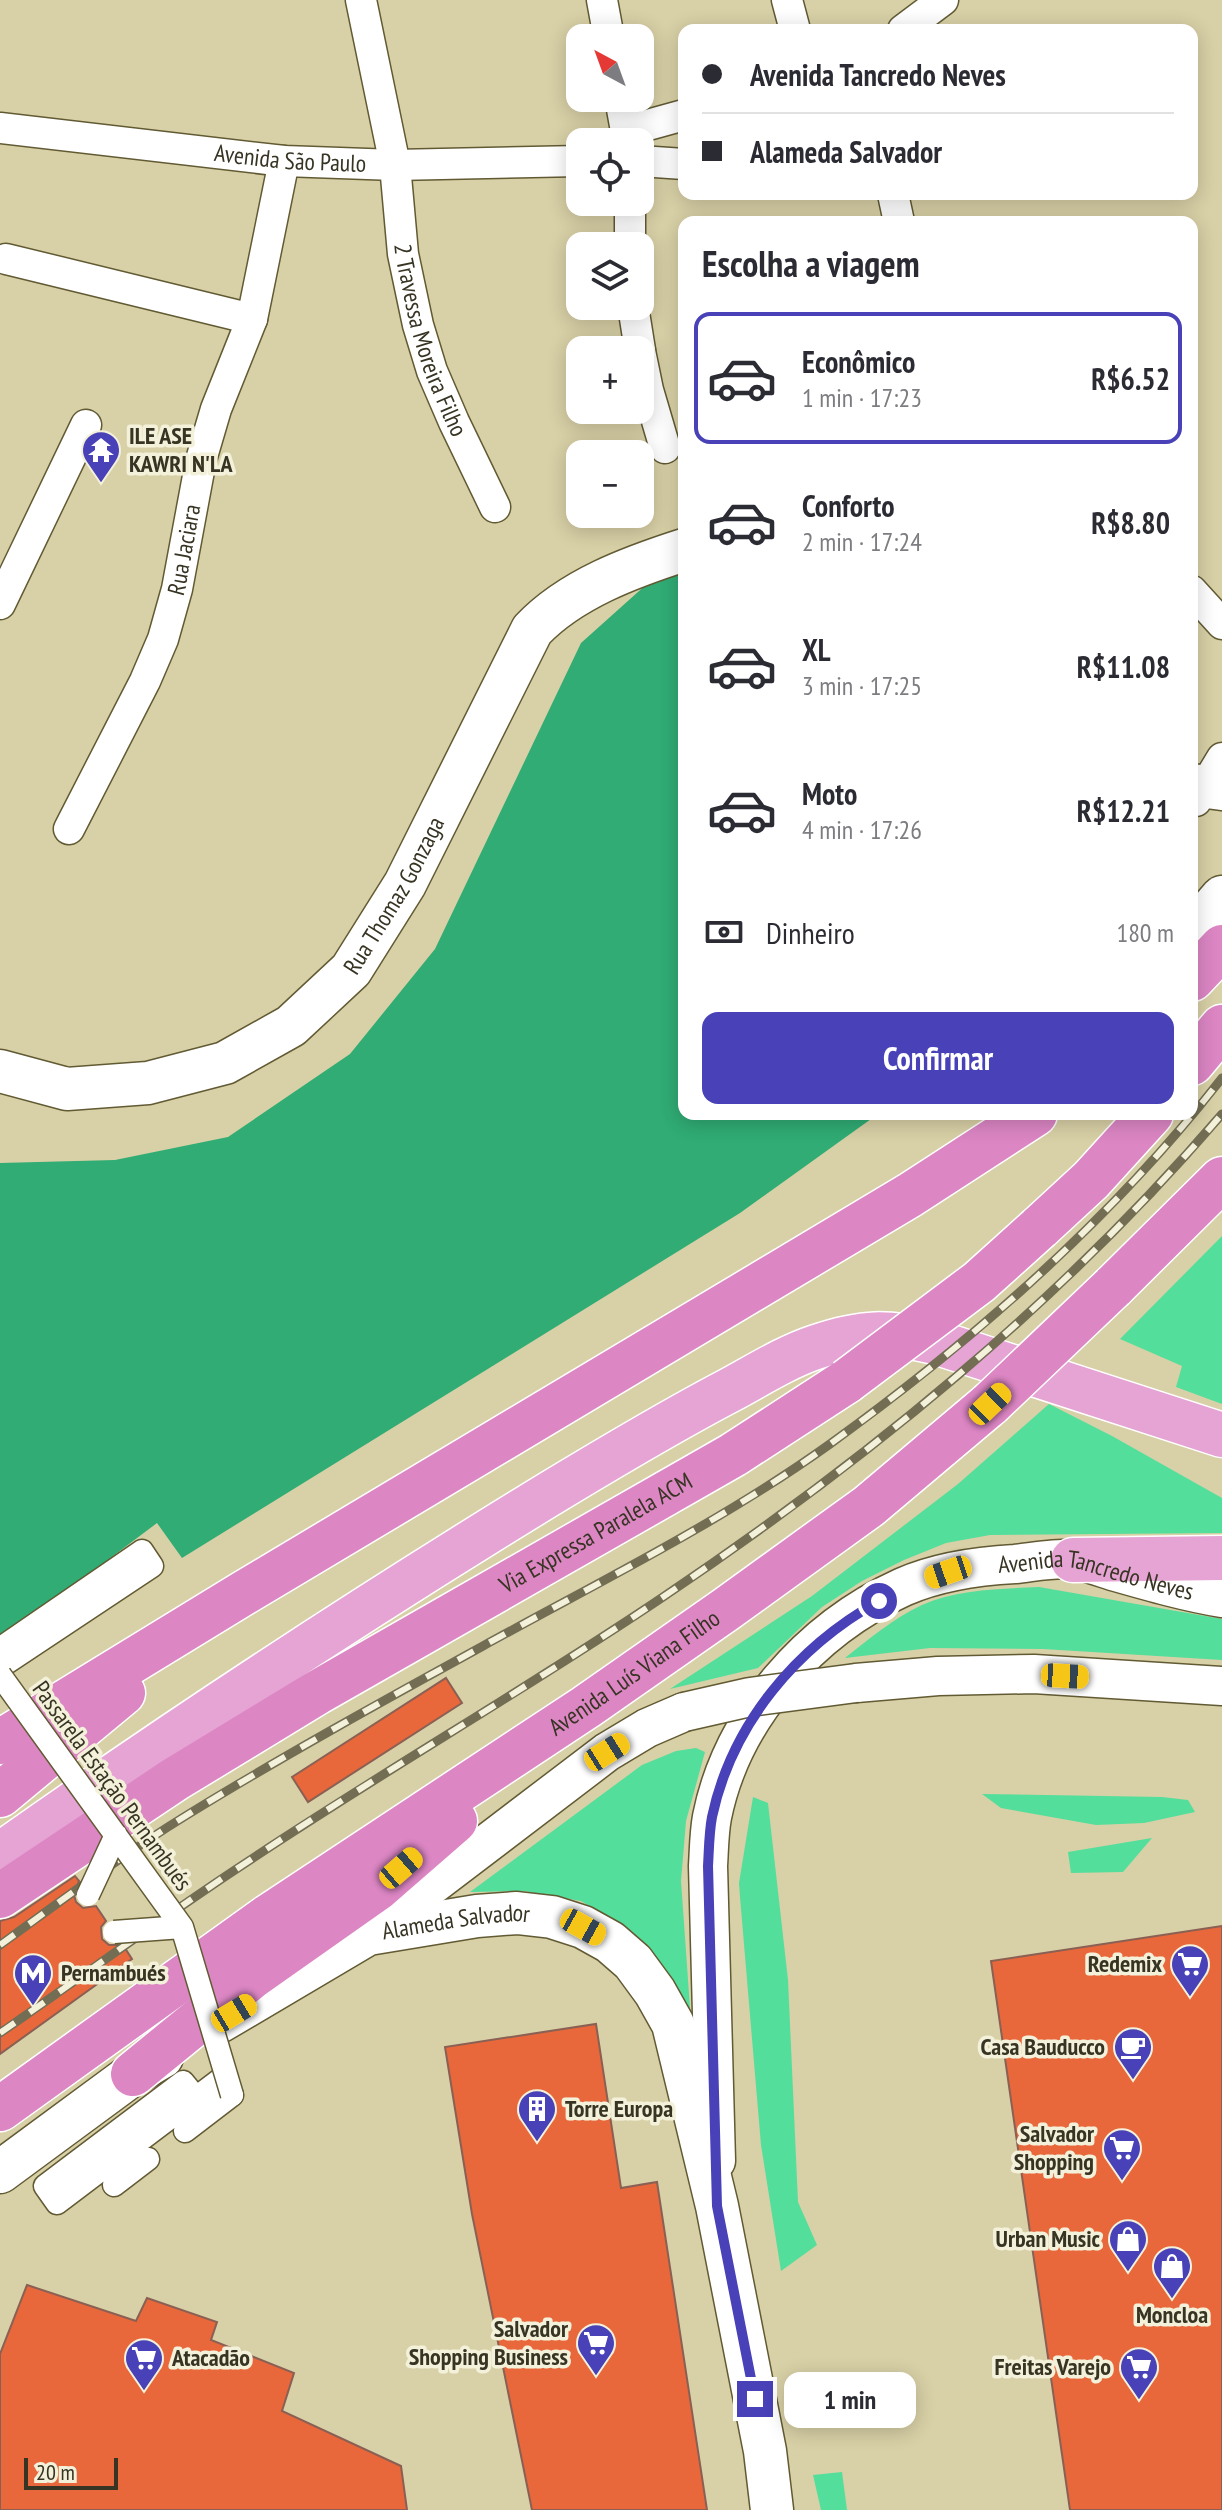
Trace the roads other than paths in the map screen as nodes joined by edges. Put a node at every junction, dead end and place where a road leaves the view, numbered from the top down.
1 (361, 0) edge
2 (602, 0) edge
3 (787, 0) edge
4 (943, 0) edge
5 (606, 24) edge
6 (793, 24) edge
7 (911, 24) edge
8 (678, 117) edge
9 (0, 128) edge
10 (649, 128) edge
11 (284, 161) junction
12 (566, 161) edge
13 (654, 162) edge
14 (678, 164) edge
15 (395, 165) junction
16 (6, 259) dead end
17 (252, 319) junction
18 (654, 410) edge
19 (86, 425) dead end
20 (665, 448) dead end
21 (495, 507) dead end
22 (678, 552) edge
23 (1198, 598) edge
24 (0, 604) edge
25 (1222, 624) edge
26 (69, 829) dead end
27 (1222, 897) edge
28 (1198, 925) edge
29 (1222, 947) edge
30 (1198, 973) edge
31 (1222, 1027) edge
32 (1198, 1056) edge
33 (0, 1071) edge
34 (990, 1120) edge
35 (1026, 1120) edge
36 (1146, 1120) edge
37 (1222, 1179) edge
38 (910, 1195) junction
39 (1104, 1396) junction
40 (1222, 1435) edge
41 (1222, 1459) edge
42 (1222, 1558) edge
43 (1073, 1560) junction
44 (131, 1573) dead end
45 (242, 1594) junction
46 (1222, 1598) edge
47 (0, 1667) edge
48 (0, 1675) edge
49 (1222, 1686) edge
50 (586, 1707) junction
51 (0, 1742) edge
52 (0, 1795) edge
53 (116, 1835) junction
54 (0, 1855) edge
55 (88, 1895) dead end
56 (0, 1896) edge
57 (182, 1927) junction
58 (114, 1932) dead end
59 (368, 1934) junction
60 (133, 2074) junction
61 (225, 2076) junction
62 (0, 2109) edge
63 (185, 2131) dead end
64 (148, 2159) dead end
65 (97, 2164) dead end
66 (0, 2172) edge
67 (114, 2185) dead end
68 (717, 2206) junction
69 (772, 2510) edge

1 - 15 street, 2 Travessa Moreira Filho
2 - 5 street
3 - 6 street
4 - 7 street
8 - 10 street
9 - 11 street, Avenida São Paulo
11 - 15 street, Avenida São Paulo
11 - 17 street, Rua Jaciara
12 - 15 street, Avenida São Paulo
13 - 14 street
15 - 21 street, 2 Travessa Moreira Filho
16 - 17 street
17 - 26 street, Rua Jaciara
18 - 20 street
19 - 24 street
22 - 33 main road, Rua Thomaz Gonzaga
23 - 25 street
27 - 28 main road
29 - 30 highway
31 - 32 highway
34 - 38 main road
35 - 38 highway
36 - 56 highway, Via Expressa Paralela ACM, bridge
37 - 50 highway, Avenida Luís Viana Filho, bridge
38 - 45 highway
39 - 40 main road
39 - 41 main road
39 - 54 main road
42 - 43 main road
43 - 46 street, Avenida Tancredo Neves
43 - 68 street, Avenida Tancredo Neves
44 - 47 street, Passarela Estação Pernambués
45 - 51 highway
45 - 52 highway
48 - 53 street, Passarela Estação Pernambués, bridge
49 - 59 street, bridge
50 - 60 highway
50 - 62 highway, Avenida Luís Viana Filho
53 - 55 street, bridge
53 - 57 street, Passarela Estação Pernambués, bridge
57 - 58 street, Passarela Estação Pernambués, bridge
57 - 61 street, Passarela Estação Pernambués, bridge
59 - 60 main road
59 - 68 main road, Alameda Salvador
60 - 66 main road
61 - 63 street, bridge
61 - 65 street
64 - 67 street
68 - 69 main road, Alameda Salvador

